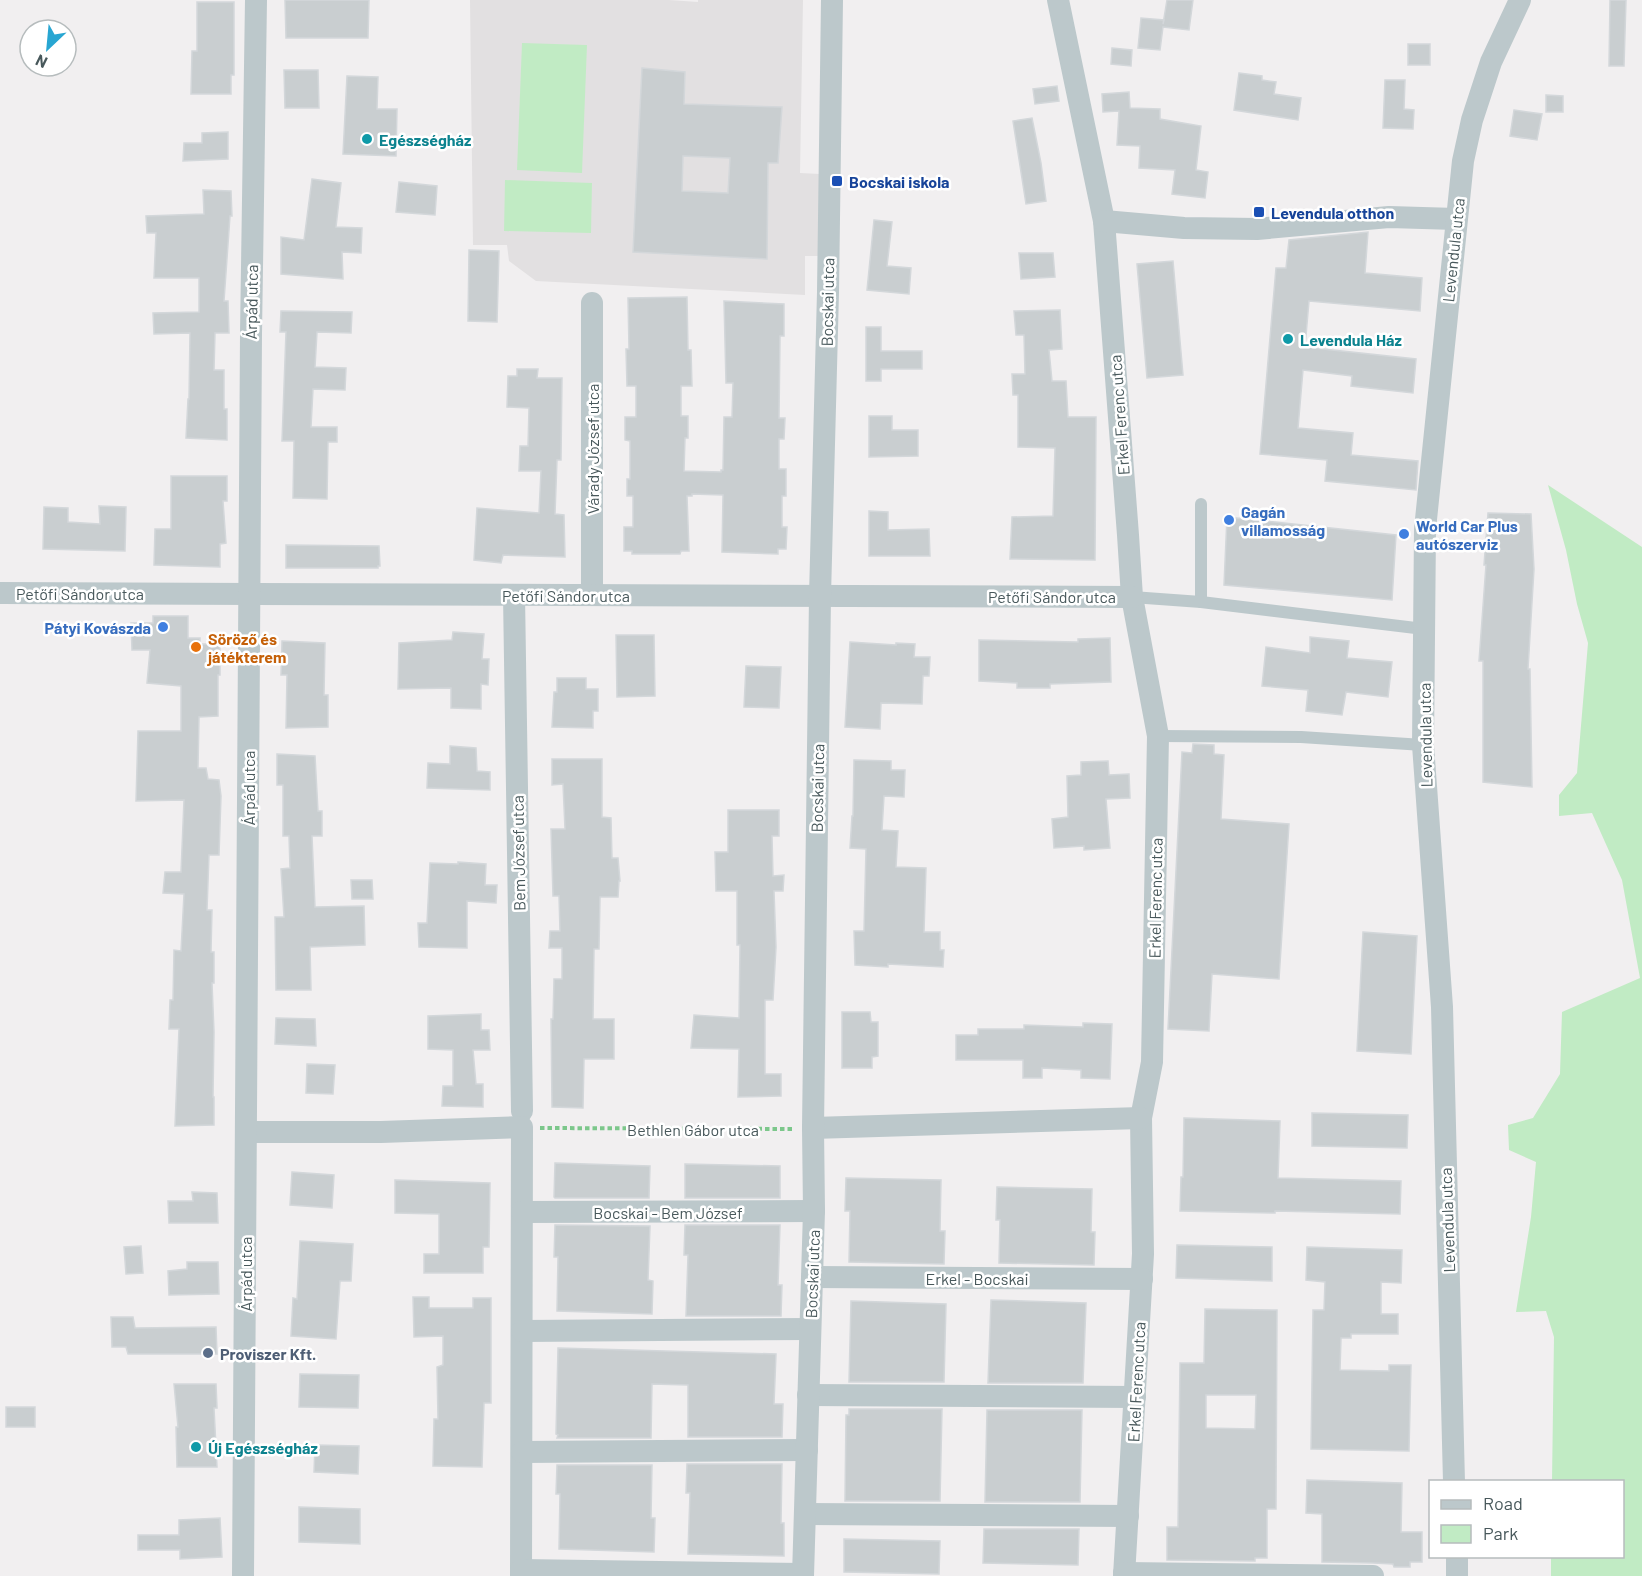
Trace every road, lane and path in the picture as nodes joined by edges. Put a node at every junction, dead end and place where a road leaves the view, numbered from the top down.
1 (256, 0) edge
2 (832, 0) edge
3 (1058, 0) edge
4 (1520, 0) edge
5 (1456, 219) junction
6 (1104, 221) junction
7 (592, 303) dead end
8 (1201, 504) dead end
9 (0, 593) edge
10 (249, 594) junction
11 (514, 595) junction
12 (592, 595) junction
13 (820, 596) junction
14 (1132, 597) junction
15 (1202, 602) junction
16 (1424, 629) junction
17 (1158, 736) junction
18 (1423, 745) junction
19 (1141, 1118) junction
20 (522, 1119) junction
21 (813, 1128) junction
22 (246, 1132) junction
23 (814, 1211) junction
24 (522, 1212) junction
25 (812, 1277) junction
26 (1142, 1279) junction
27 (810, 1329) junction
28 (522, 1331) junction
29 (808, 1395) junction
30 (1135, 1397) junction
31 (807, 1450) junction
32 (522, 1452) junction
33 (1454, 1480) edge
34 (805, 1514) junction
35 (1128, 1516) junction
36 (1457, 1558) edge
37 (521, 1573) edge
38 (1124, 1574) edge
39 (803, 1575) edge
40 (243, 1576) edge
41 (1373, 1576) edge
42 (1457, 1576) edge

1 - 10 street, Árpád utca
2 - 13 street, Bocskai utca
3 - 6 street, Erkel Ferenc utca
4 - 5 street, Levendula utca
5 - 6 street
5 - 16 street, Levendula utca
6 - 14 street, Erkel Ferenc utca
7 - 12 street, Várady József utca
8 - 15 lane
9 - 10 street, Petőfi Sándor utca
10 - 11 street, Petőfi Sándor utca
10 - 22 street, Árpád utca
11 - 12 street, Petőfi Sándor utca
11 - 20 street, Bem József utca
12 - 13 street, Petőfi Sándor utca
13 - 14 street, Petőfi Sándor utca
13 - 21 street, Bocskai utca
14 - 15 lane
14 - 17 street, Erkel Ferenc utca
15 - 16 lane
16 - 18 street, Levendula utca
17 - 18 lane
17 - 19 street, Erkel Ferenc utca
18 - 33 street, Levendula utca
19 - 21 street
19 - 26 street, Erkel Ferenc utca
20 - 21 path, Bethlen Gábor utca
20 - 22 street
20 - 24 street, Bem József utca
21 - 23 street, Bocskai utca
22 - 40 street, Árpád utca
23 - 24 street, Bocskai - Bem József
23 - 25 street, Bocskai utca
24 - 28 street, Bem József utca
25 - 26 street, Erkel - Bocskai
25 - 27 street, Bocskai utca
26 - 30 street, Erkel Ferenc utca
27 - 28 street
27 - 29 street, Bocskai utca
28 - 32 street, Bem József utca
29 - 30 street
29 - 31 street, Bocskai utca
30 - 35 street, Erkel Ferenc utca
31 - 32 street
31 - 34 street, Bocskai utca
32 - 37 street, Bem József utca
34 - 35 street
34 - 39 street, Bocskai utca
35 - 38 street, Erkel Ferenc utca
36 - 42 street
37 - 39 street
38 - 41 street

